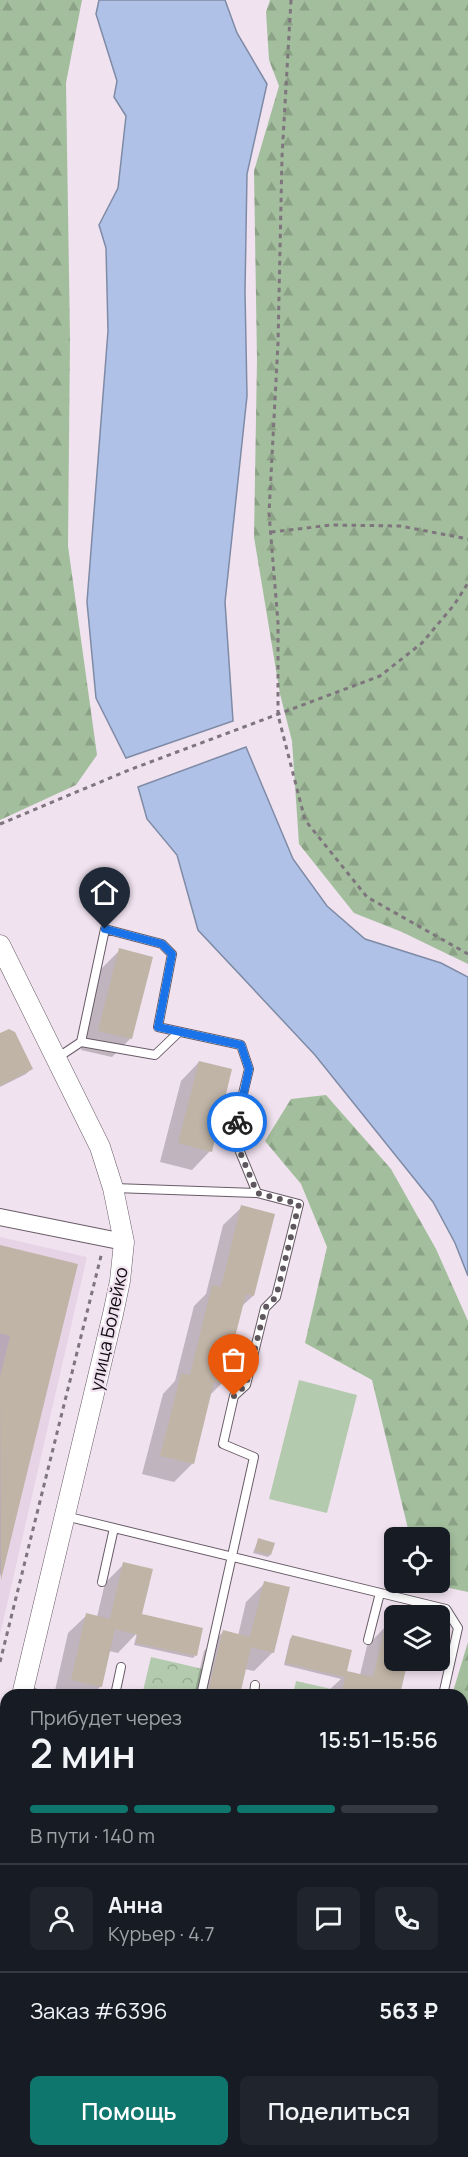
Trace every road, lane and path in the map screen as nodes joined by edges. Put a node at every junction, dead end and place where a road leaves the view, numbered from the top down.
1 (291, 0) edge
2 (271, 532) junction
3 (468, 539) edge
4 (468, 583) edge
5 (278, 715) junction
6 (0, 824) edge
7 (2, 952) edge
8 (468, 954) edge
9 (179, 1032) junction
10 (81, 1042) junction
11 (56, 1059) junction
12 (113, 1188) junction
13 (257, 1193) junction
14 (0, 1217) edge
15 (115, 1240) junction
16 (65, 1516) junction
17 (114, 1528) junction
18 (230, 1557) junction
19 (102, 1582) dead end
20 (380, 1593) junction
21 (368, 1640) dead end
22 (0, 1662) edge
23 (121, 1667) dead end
24 (255, 1685) dead end
25 (30, 1689) edge
26 (116, 1689) edge
27 (202, 1689) edge
28 (255, 1689) edge
29 (444, 1689) edge

1 - 2 path
2 - 3 path
2 - 5 path
4 - 5 path
5 - 6 path
5 - 8 path
7 - 11 street, улица Болейко
9 - 10 lane
9 - 10 lane
9 - 13 lane
10 - 11 lane
11 - 12 street, улица Болейко
12 - 13 lane
12 - 15 street, улица Болейко
13 - 18 lane
14 - 15 street
15 - 16 street, улица Болейко
15 - 22 path
16 - 17 lane
16 - 25 street, улица Болейко
17 - 18 lane
17 - 19 lane
18 - 20 lane
18 - 27 lane
20 - 21 lane
20 - 29 lane
23 - 26 lane
24 - 28 lane

